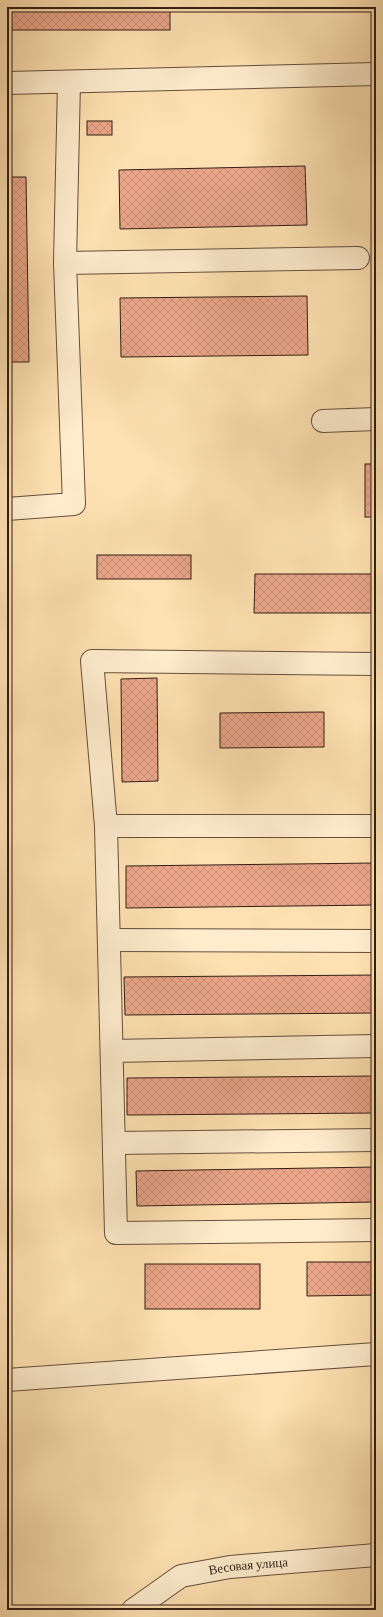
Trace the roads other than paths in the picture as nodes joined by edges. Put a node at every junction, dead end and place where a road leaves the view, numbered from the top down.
1 (376, 74) edge
2 (70, 82) junction
3 (7, 83) edge
4 (358, 258) dead end
5 (65, 263) junction
6 (376, 420) edge
7 (323, 421) dead end
8 (7, 508) edge
9 (376, 664) edge
10 (106, 826) junction
11 (376, 826) edge
12 (109, 940) junction
13 (376, 941) edge
14 (376, 1046) edge
15 (112, 1051) junction
16 (376, 1140) edge
17 (114, 1143) junction
18 (376, 1230) edge
19 (376, 1354) edge
20 (7, 1380) edge
21 (376, 1555) edge
22 (133, 1610) edge

1 - 2 street
2 - 3 street
2 - 5 street
4 - 5 street
5 - 8 street
6 - 7 street
9 - 10 street
10 - 11 street
10 - 12 street
12 - 13 street
12 - 15 street
14 - 15 street
15 - 17 street
16 - 17 street
17 - 18 street
19 - 20 street
21 - 22 street, Весовая улица

